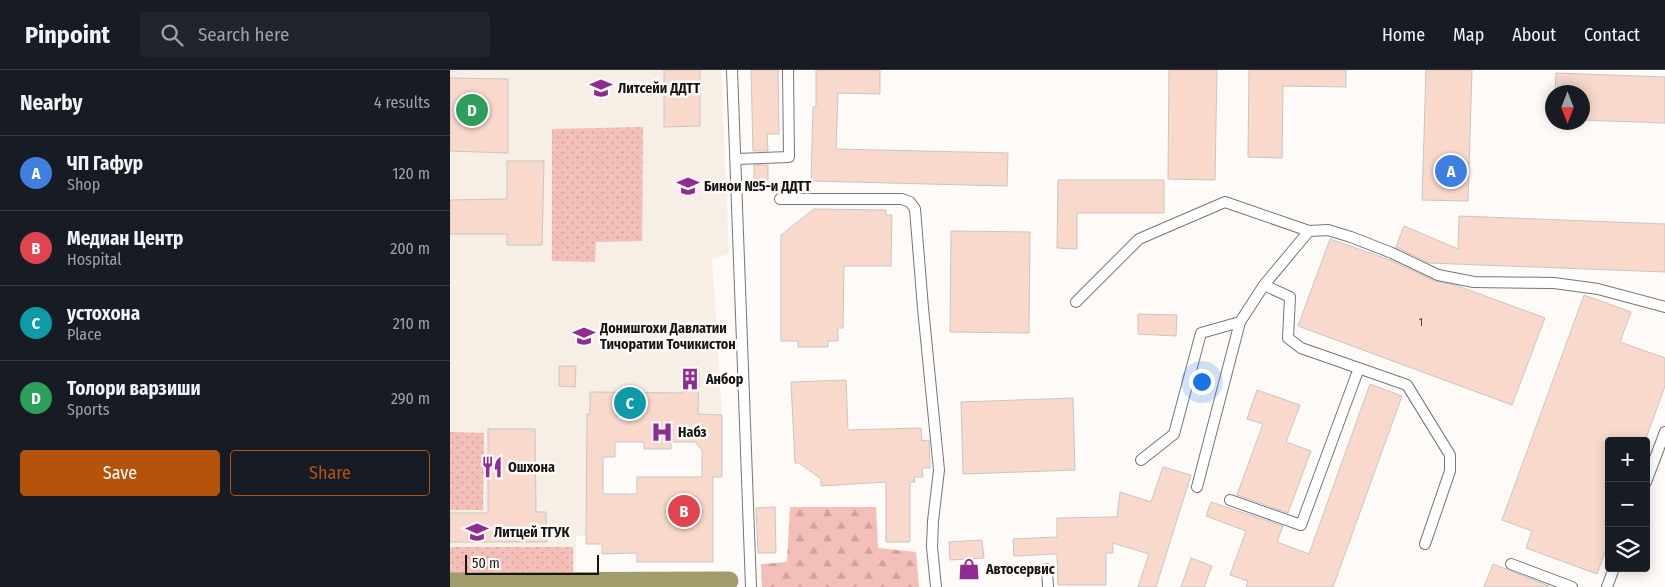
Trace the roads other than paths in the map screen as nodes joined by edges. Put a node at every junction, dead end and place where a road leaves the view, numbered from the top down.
1 (732, 70) edge
2 (788, 70) edge
3 (736, 159) junction
4 (780, 199) dead end
5 (1309, 231) junction
6 (1264, 285) junction
7 (1076, 302) dead end
8 (1665, 307) edge
9 (1240, 322) junction
10 (1359, 368) junction
11 (1665, 432) edge
12 (1141, 460) dead end
13 (1650, 471) edge
14 (1196, 487) dead end
15 (1230, 500) dead end
16 (1425, 544) dead end
17 (1511, 564) dead end
18 (1047, 569) dead end
19 (1613, 572) edge
20 (751, 587) edge
21 (936, 587) edge
22 (1048, 587) edge
23 (1572, 587) edge
24 (1607, 587) edge

1 - 3 lane
2 - 3 lane
3 - 20 lane
4 - 21 lane
5 - 6 lane
5 - 7 lane
5 - 8 lane
6 - 9 lane
6 - 10 lane
9 - 12 lane
9 - 14 lane
10 - 15 lane
10 - 16 lane
11 - 13 lane
17 - 23 lane
18 - 22 lane
19 - 24 lane

